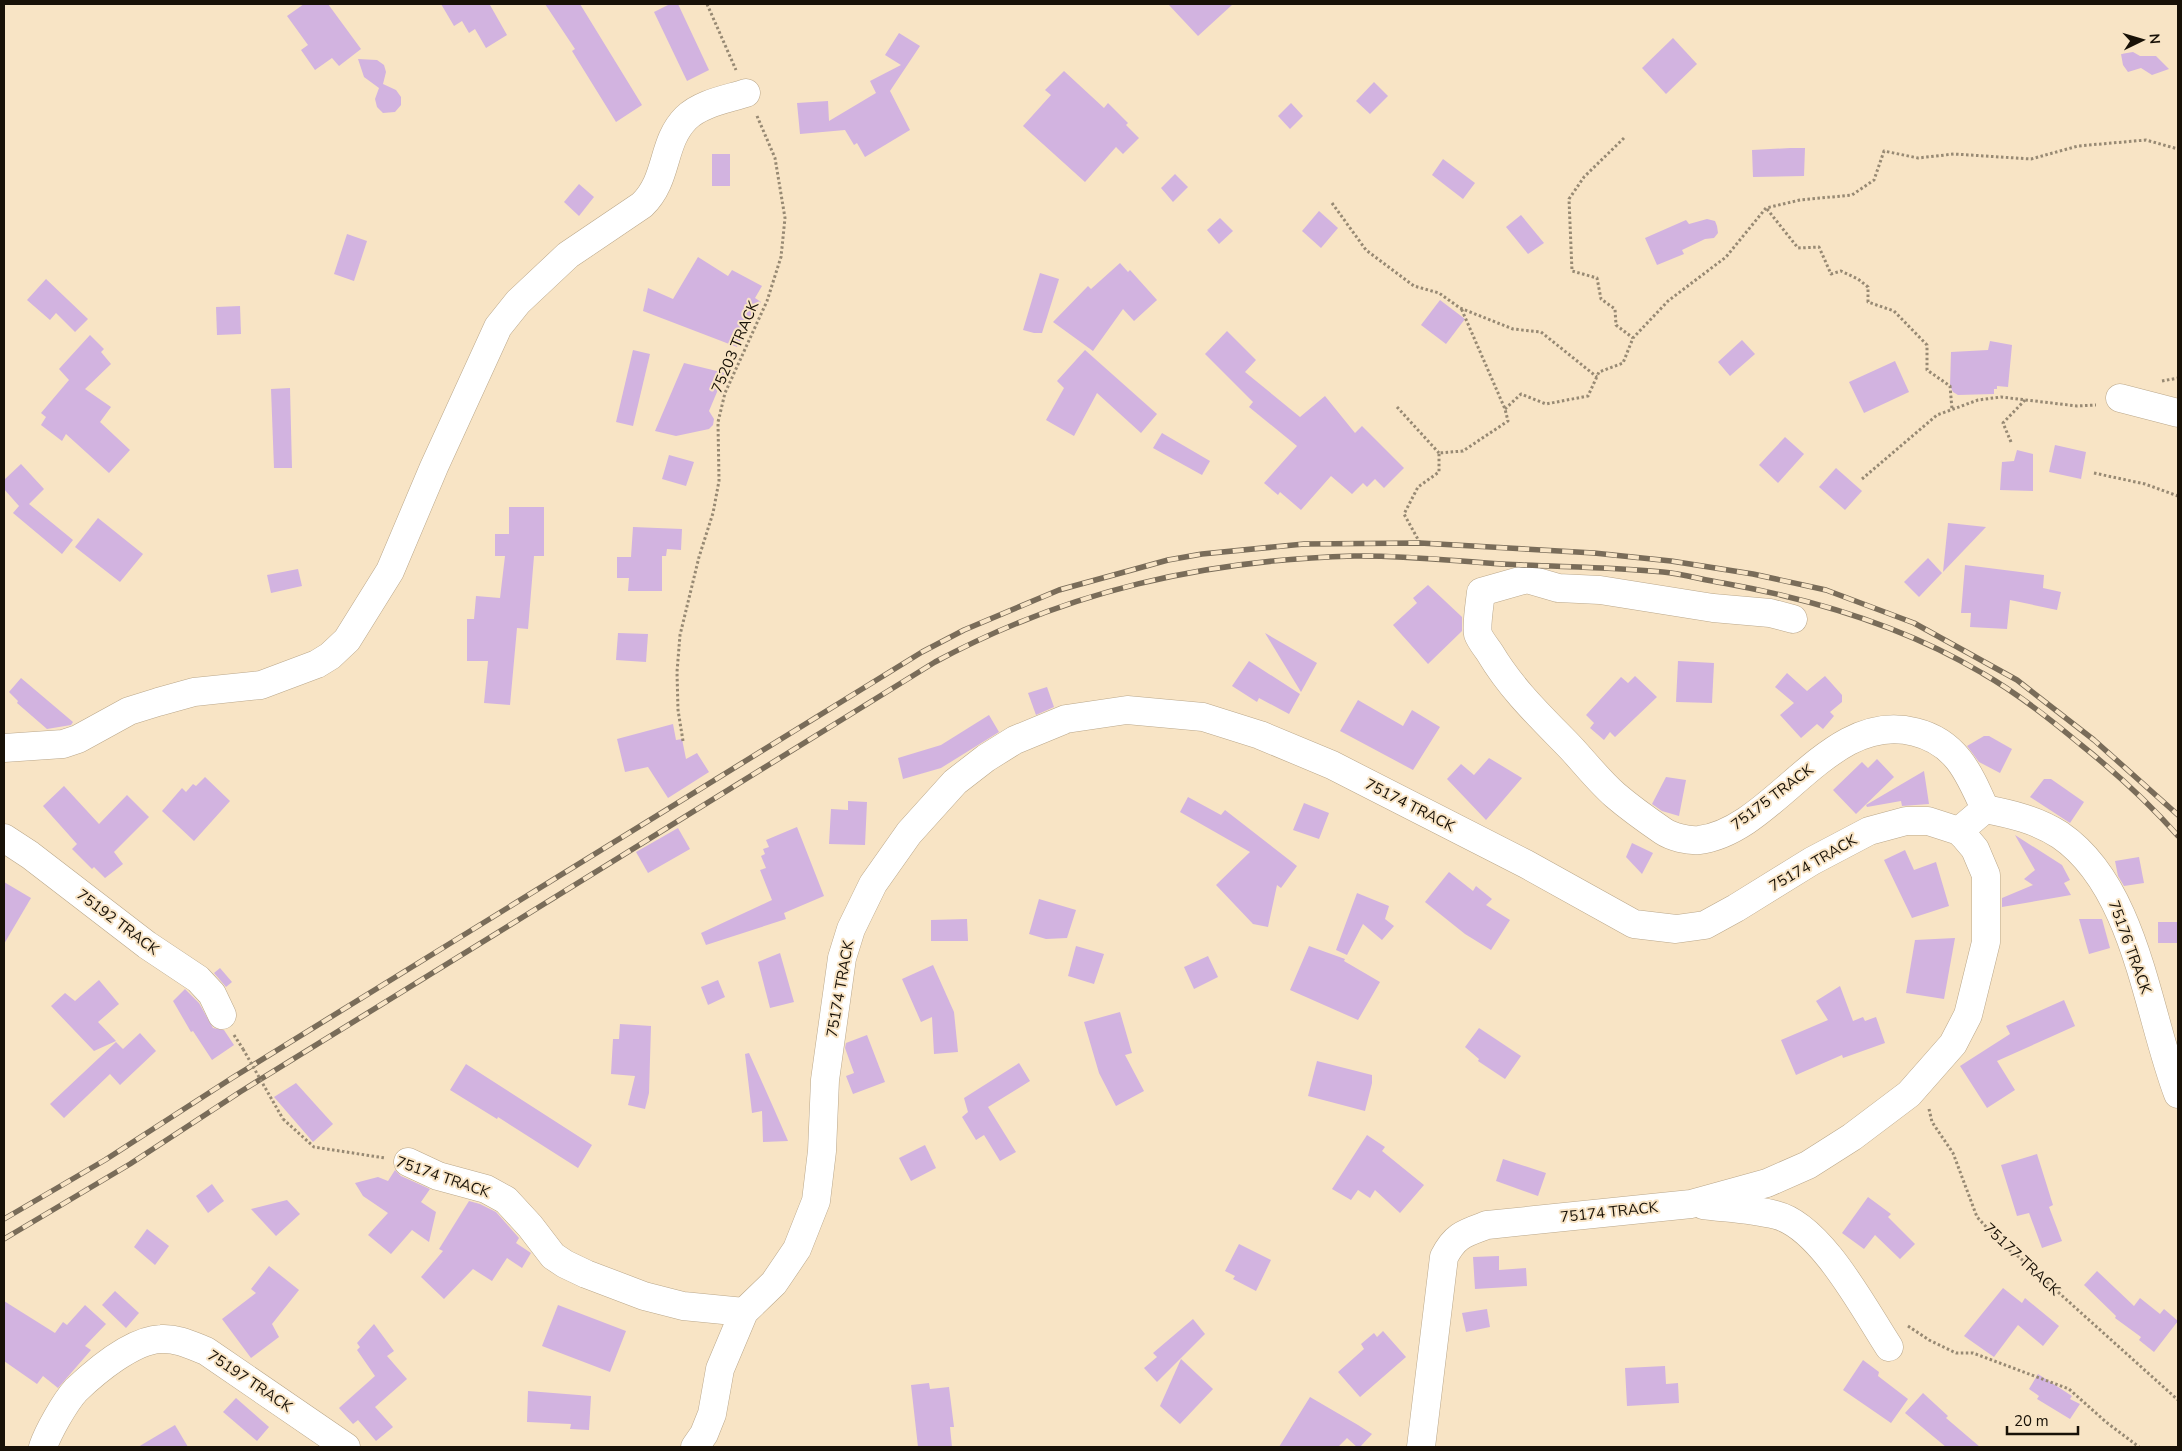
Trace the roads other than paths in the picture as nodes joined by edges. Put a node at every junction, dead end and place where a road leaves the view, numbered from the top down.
1 (746, 93) road end
2 (2120, 398) road end
3 (2178, 413) edge
4 (1793, 619) dead end
5 (4, 748) edge
6 (1985, 809) junction
7 (1959, 831) junction
8 (4, 838) edge
9 (222, 1015) dead end
10 (2178, 1094) edge
11 (408, 1162) road end
12 (1692, 1204) junction
13 (744, 1312) junction
14 (1889, 1347) dead end
15 (43, 1447) edge
16 (346, 1447) edge
17 (695, 1447) edge
18 (1421, 1447) edge

1 - 5 street
2 - 3 street
4 - 6 street, 75175 TRACK
6 - 7 street
6 - 10 street, 75176 TRACK
7 - 12 street, 75174 TRACK
7 - 13 street, 75174 TRACK
8 - 9 street, 75192 TRACK
11 - 13 street, 75174 TRACK
12 - 14 street
12 - 18 street, 75174 TRACK
13 - 17 street
15 - 16 street, 75197 TRACK

